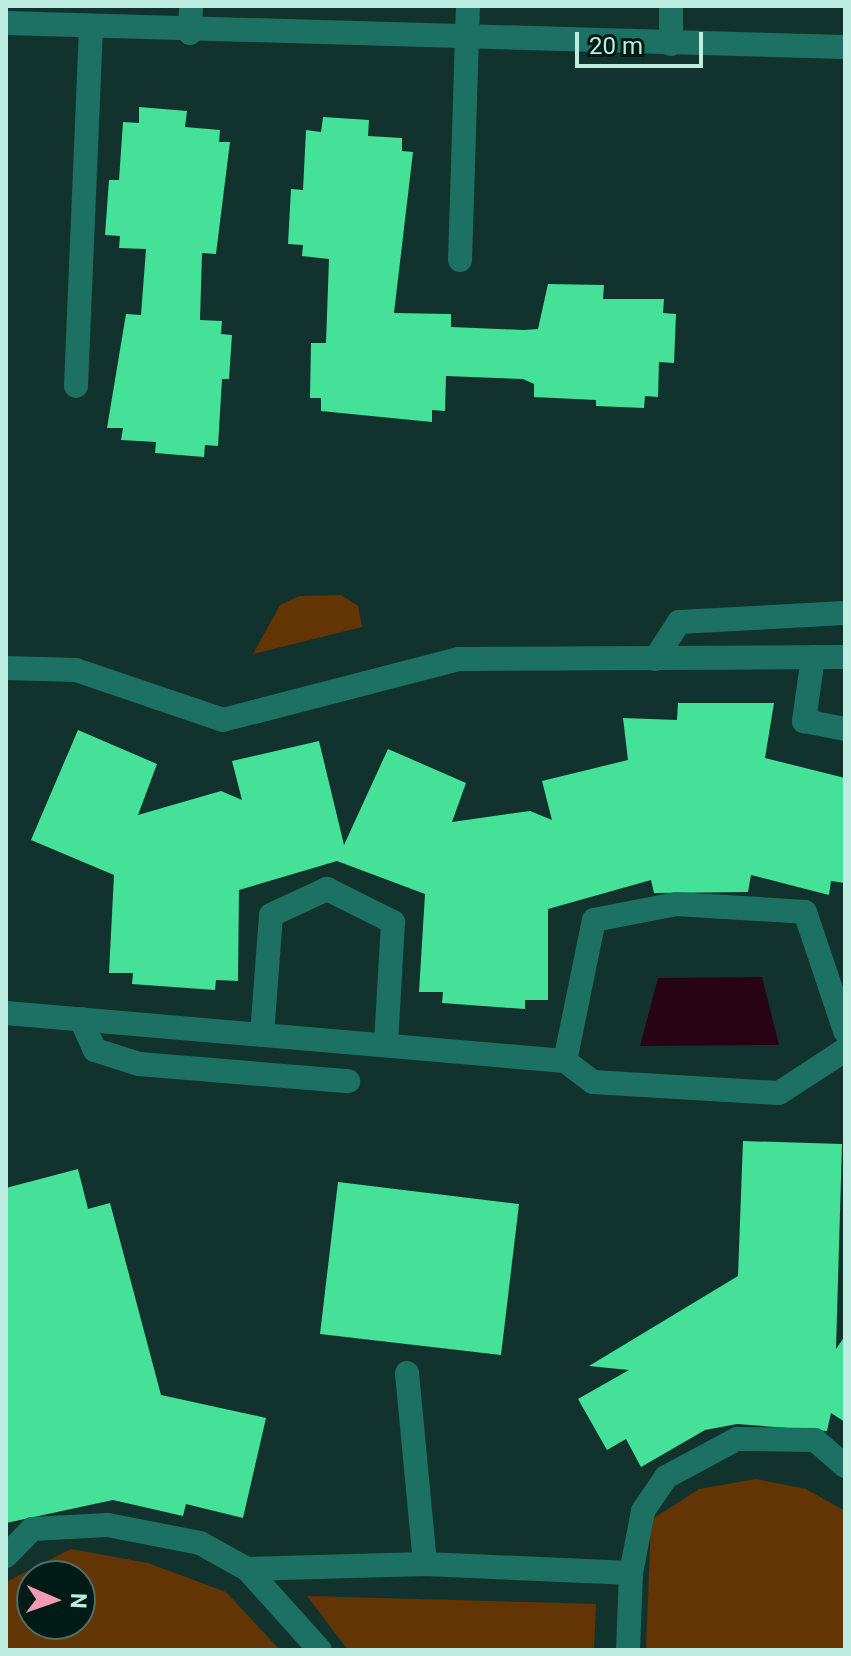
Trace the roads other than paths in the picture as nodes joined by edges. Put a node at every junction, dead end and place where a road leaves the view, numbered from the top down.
1 (191, 6) edge
2 (468, 6) edge
3 (671, 6) edge
4 (6, 23) edge
5 (91, 28) junction
6 (190, 33) junction
7 (467, 41) junction
8 (671, 44) junction
9 (845, 47) edge
10 (460, 260) dead end
11 (76, 386) dead end
12 (845, 613) edge
13 (813, 657) junction
14 (845, 657) edge
15 (655, 659) junction
16 (6, 668) edge
17 (845, 729) edge
18 (6, 1013) edge
19 (81, 1019) junction
20 (845, 1031) edge
21 (262, 1035) junction
22 (386, 1045) junction
23 (845, 1050) edge
24 (565, 1061) junction
25 (348, 1081) dead end
26 (407, 1373) dead end
27 (845, 1466) edge
28 (6, 1556) edge
29 (425, 1564) junction
30 (247, 1569) junction
31 (631, 1573) junction
32 (320, 1650) edge
33 (628, 1650) edge

1 - 6 street
2 - 7 street
3 - 8 street
4 - 5 street
5 - 6 street
5 - 11 street
6 - 7 street
7 - 8 street
7 - 10 street
8 - 9 street
12 - 15 street
13 - 14 street
13 - 15 street
13 - 17 street
15 - 16 street
18 - 19 street
19 - 21 street
19 - 25 street
20 - 24 street
21 - 22 street
21 - 22 street
22 - 24 street
23 - 24 street
26 - 29 street
27 - 31 street
28 - 30 street
29 - 30 street
29 - 31 street
30 - 32 street
31 - 33 street

